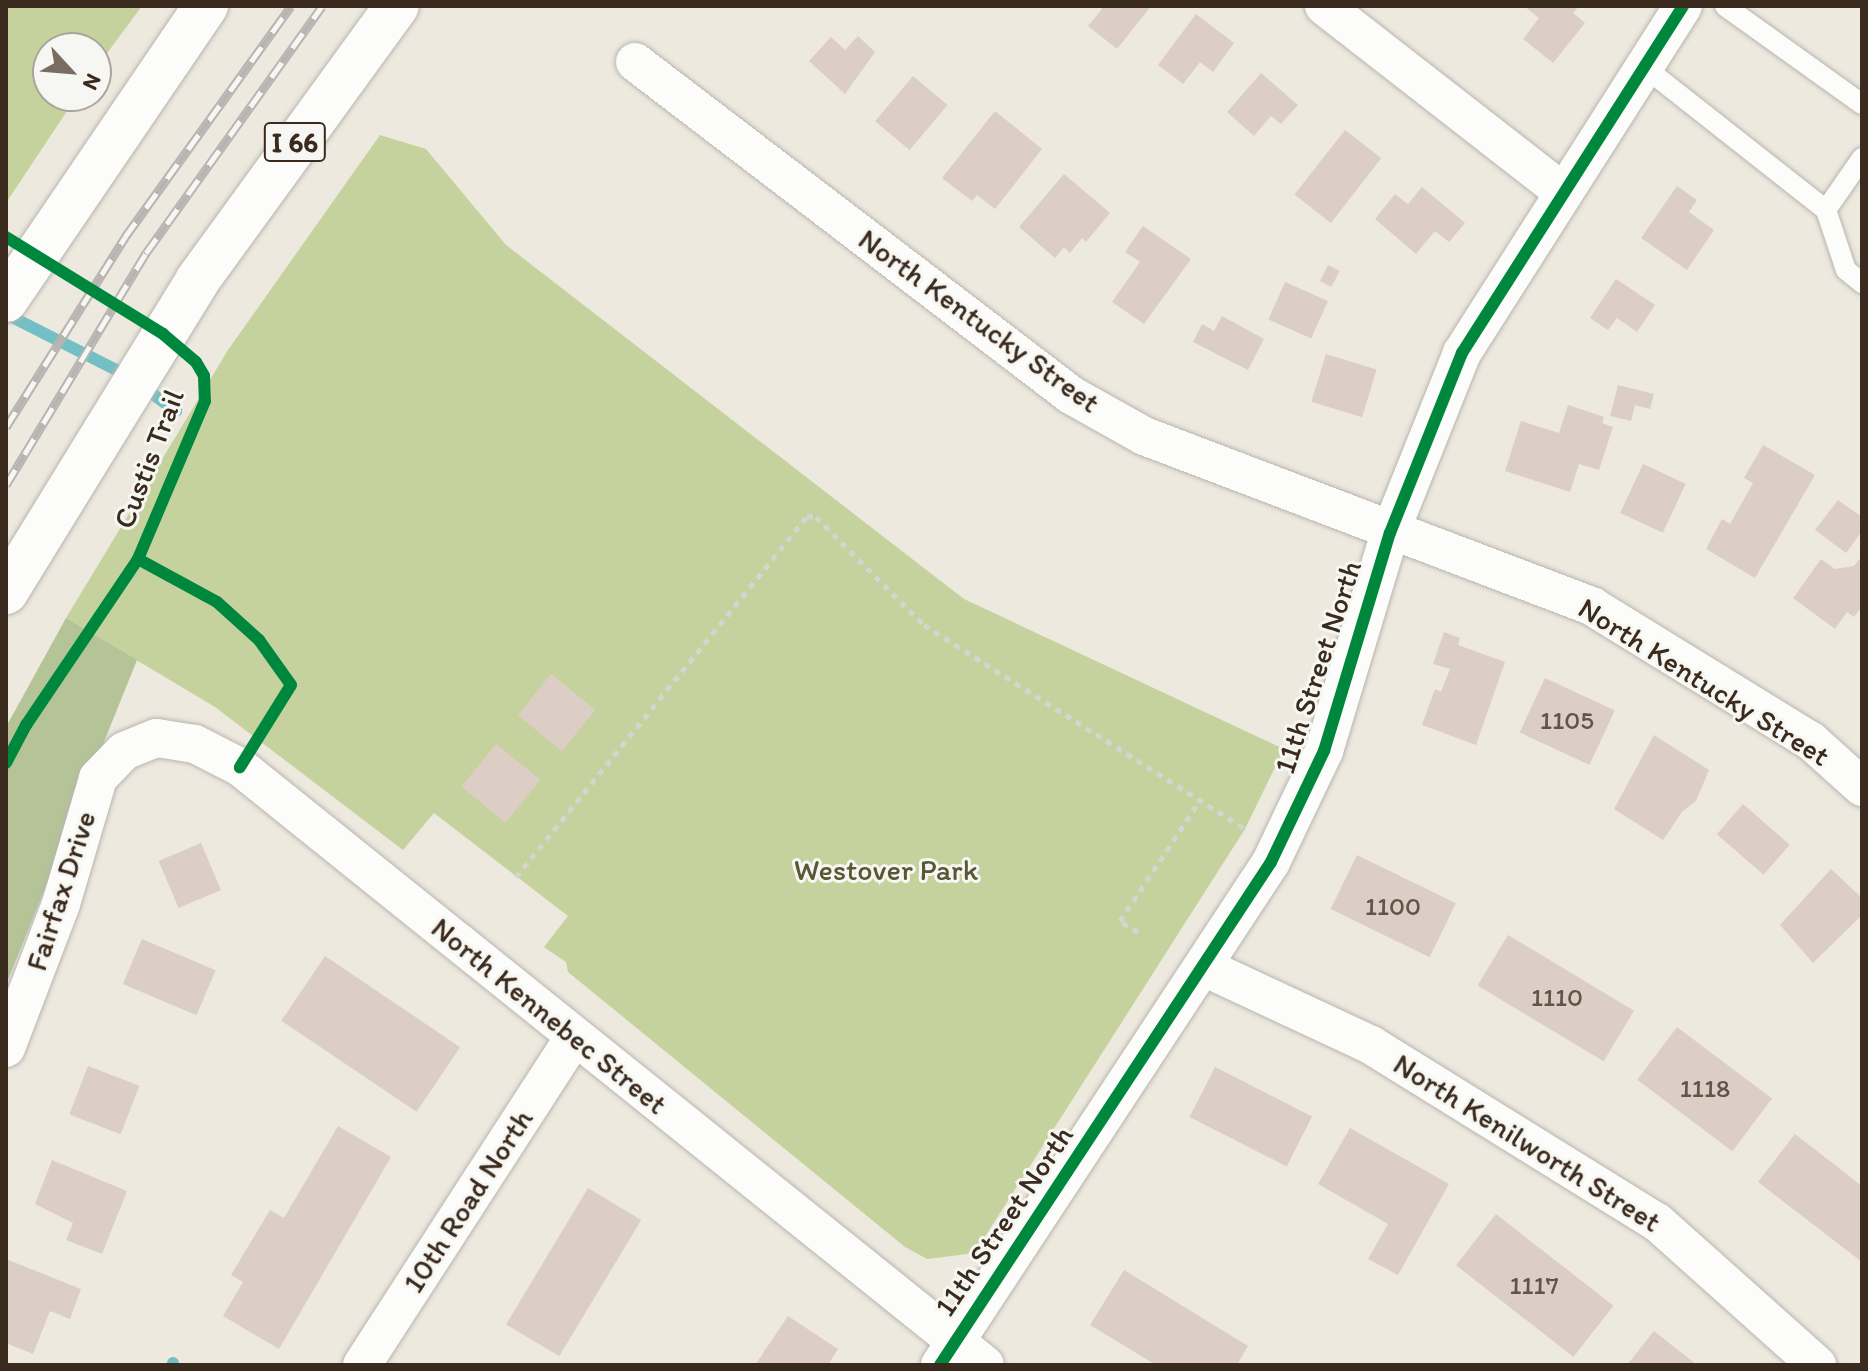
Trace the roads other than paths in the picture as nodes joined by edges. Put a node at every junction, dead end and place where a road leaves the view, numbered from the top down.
1 (206, 6) edge
2 (397, 6) edge
3 (1324, 6) edge
4 (1683, 6) edge
5 (1725, 6) edge
6 (635, 62) dead end
7 (1643, 66) junction
8 (1862, 104) edge
9 (1862, 158) edge
10 (1563, 192) junction
11 (1826, 210) junction
12 (1862, 283) edge
13 (6, 300) edge
14 (1390, 533) junction
15 (6, 592) edge
16 (98, 778) joint
17 (1862, 787) edge
18 (1206, 968) junction
19 (574, 1037) junction
20 (6, 1048) edge
21 (948, 1353) edge
22 (362, 1365) edge
23 (985, 1365) edge
24 (1817, 1365) edge

1 - 13 highway
2 - 15 highway, I 66
3 - 10 street
4 - 7 street, 11th Street North
5 - 8 lane
6 - 14 street, North Kentucky Street
7 - 10 street, 11th Street North
7 - 11 lane
9 - 11 lane
10 - 14 street, 11th Street North
11 - 12 lane
14 - 17 street, North Kentucky Street
14 - 18 street, 11th Street North
16 - 19 street, North Kennebec Street
16 - 20 street, Fairfax Drive
18 - 21 street, 11th Street North
18 - 24 street, North Kenilworth Street
19 - 21 street, North Kennebec Street
19 - 22 street, 10th Road North
21 - 23 street, North Kennebec Street

